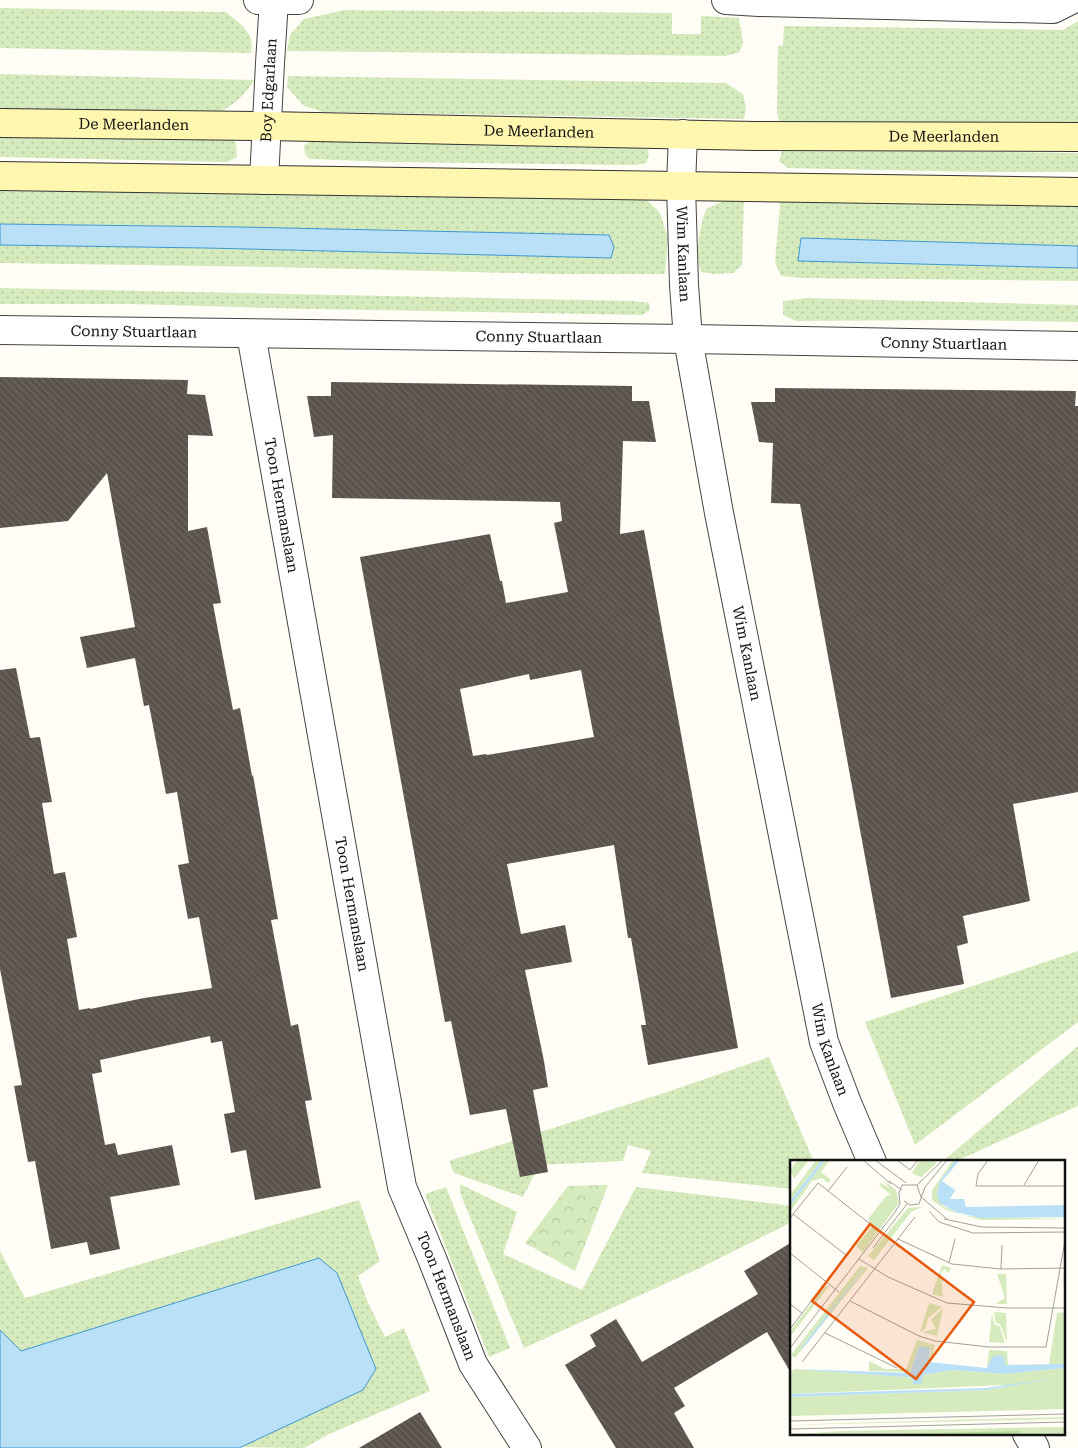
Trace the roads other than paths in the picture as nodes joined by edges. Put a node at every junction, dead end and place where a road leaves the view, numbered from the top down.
1 (258, 0) edge
2 (274, 0) edge
3 (299, 0) edge
4 (726, 0) edge
5 (1071, 0) edge
6 (0, 122) edge
7 (267, 126) junction
8 (683, 134) junction
9 (1078, 137) edge
10 (0, 176) edge
11 (264, 180) junction
12 (681, 186) junction
13 (1078, 192) edge
14 (0, 330) edge
15 (251, 334) junction
16 (688, 339) junction
17 (1078, 346) edge
18 (871, 1160) edge
19 (1027, 1436) edge
20 (527, 1448) edge
21 (1035, 1448) edge

1 - 2 street
2 - 3 street
2 - 7 street, Boy Edgarlaan
4 - 5 street
6 - 7 main road, De Meerlanden
7 - 8 main road, De Meerlanden
7 - 11 street, Boy Edgarlaan
8 - 9 main road, De Meerlanden
8 - 12 street, Wim Kanlaan
10 - 11 main road
11 - 12 main road
12 - 13 main road
12 - 16 street, Wim Kanlaan
14 - 15 street, Conny Stuartlaan
15 - 16 street, Conny Stuartlaan
15 - 20 street, Toon Hermanslaan
16 - 17 street, Conny Stuartlaan
16 - 18 street, Wim Kanlaan
19 - 21 street

